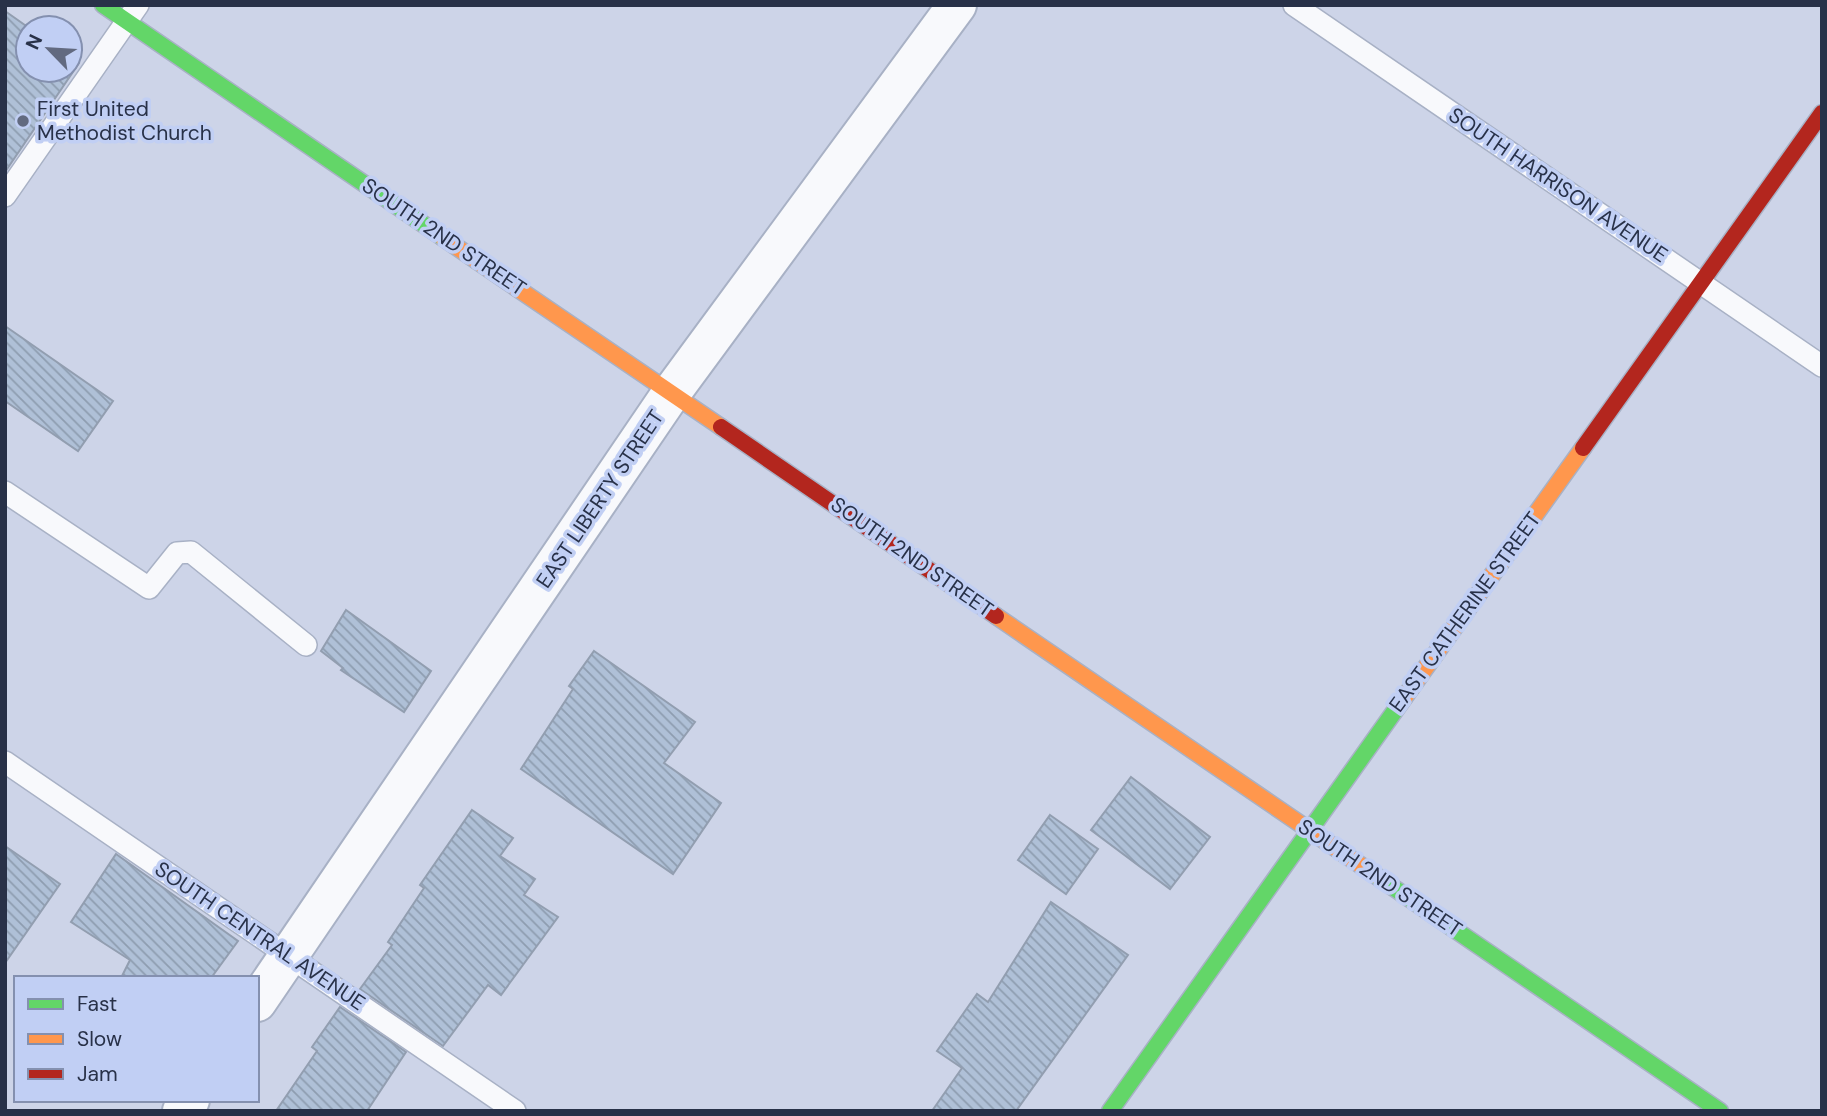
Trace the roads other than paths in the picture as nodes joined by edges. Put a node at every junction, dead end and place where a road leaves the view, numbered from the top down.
1 (103, 5) edge
2 (957, 5) edge
3 (1294, 5) edge
4 (132, 13) edge
5 (1822, 113) edge
6 (5, 196) edge
7 (1700, 283) junction
8 (1822, 366) edge
9 (672, 392) junction
10 (5, 492) edge
11 (306, 645) dead end
12 (5, 762) edge
13 (1309, 830) junction
14 (290, 956) junction
15 (259, 999) edge
16 (515, 1111) edge
17 (1110, 1111) edge
18 (1720, 1111) edge

1 - 4 main road, SOUTH 2ND STREET
2 - 9 street, EAST LIBERTY STREET
3 - 7 lane, SOUTH HARRISON AVENUE
4 - 6 lane
4 - 9 main road, SOUTH 2ND STREET
5 - 7 main road, EAST CATHERINE STREET
7 - 8 lane, SOUTH HARRISON AVENUE
7 - 13 main road, EAST CATHERINE STREET
9 - 13 main road, SOUTH 2ND STREET
9 - 14 street, EAST LIBERTY STREET
10 - 11 lane
12 - 14 lane, SOUTH CENTRAL AVENUE
13 - 17 main road, EAST CATHERINE STREET
13 - 18 main road, SOUTH 2ND STREET
14 - 15 street, EAST LIBERTY STREET
14 - 16 lane, SOUTH CENTRAL AVENUE

